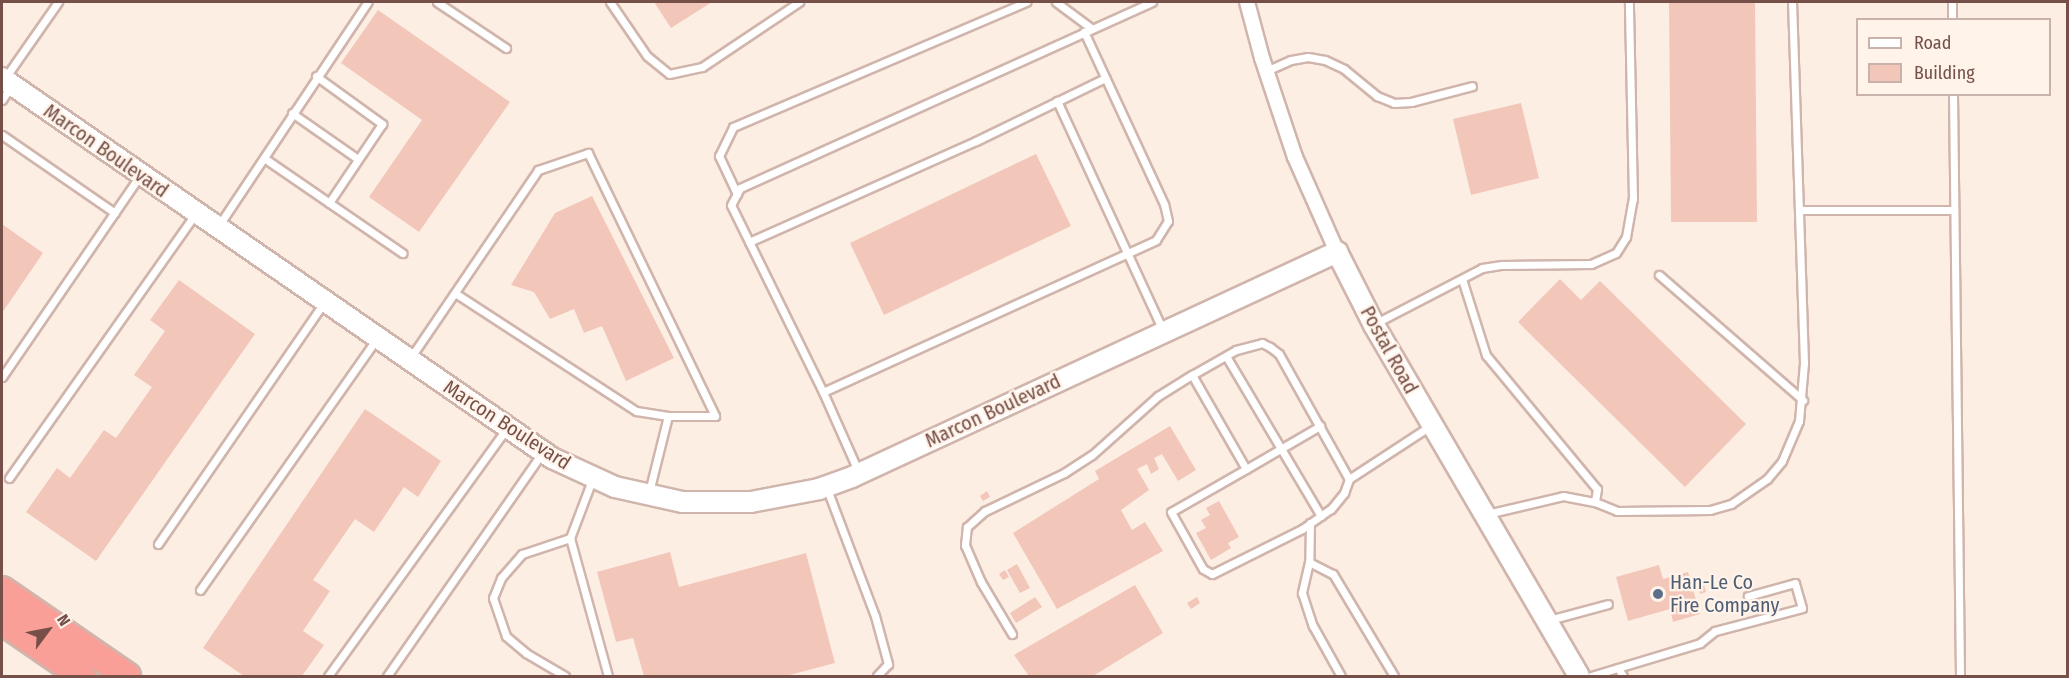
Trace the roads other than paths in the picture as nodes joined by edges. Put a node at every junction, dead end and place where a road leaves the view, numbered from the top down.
1 (58, 2) edge
2 (368, 2) edge
3 (436, 2) edge
4 (610, 2) edge
5 (798, 2) edge
6 (1026, 2) edge
7 (1056, 2) edge
8 (1152, 2) edge
9 (1247, 2) edge
10 (1792, 2) edge
11 (1952, 2) edge
12 (1629, 3) dead end
13 (1952, 18) edge
14 (1091, 28) junction
15 (1083, 32) junction
16 (506, 48) dead end
17 (1266, 71) junction
18 (316, 76) junction
19 (1105, 78) junction
20 (5, 86) edge
21 (1472, 86) dead end
22 (1953, 96) edge
23 (1057, 101) junction
24 (292, 114) junction
25 (2, 135) edge
26 (264, 158) junction
27 (358, 159) junction
28 (140, 175) junction
29 (737, 194) junction
30 (329, 203) junction
31 (1800, 210) junction
32 (1954, 210) junction
33 (115, 213) junction
34 (195, 213) junction
35 (217, 227) junction
36 (749, 242) junction
37 (1337, 252) junction
38 (1128, 253) junction
39 (402, 254) dead end
40 (1659, 275) dead end
41 (1462, 279) junction
42 (455, 293) junction
43 (325, 301) junction
44 (1374, 325) junction
45 (1164, 332) junction
46 (378, 338) junction
47 (1227, 356) junction
48 (409, 359) junction
49 (1192, 375) junction
50 (2, 377) edge
51 (823, 392) junction
52 (1803, 400) junction
53 (668, 416) junction
54 (1432, 425) junction
55 (1320, 426) junction
56 (508, 427) junction
57 (1281, 448) junction
58 (543, 451) junction
59 (1246, 469) junction
60 (859, 474) junction
61 (9, 478) dead end
62 (593, 478) junction
63 (1349, 479) junction
64 (826, 486) junction
65 (648, 496) junction
66 (1595, 502) junction
67 (1484, 514) junction
68 (1321, 516) junction
69 (1310, 524) junction
70 (570, 538) junction
71 (158, 544) dead end
72 (1309, 562) junction
73 (2, 590) edge
74 (200, 590) dead end
75 (1748, 596) dead end
76 (1608, 604) dead end
77 (2, 621) edge
78 (1546, 621) junction
79 (1012, 634) dead end
80 (1618, 668) junction
81 (82, 676) edge
82 (127, 676) edge
83 (328, 676) edge
84 (387, 676) edge
85 (565, 676) edge
86 (608, 676) edge
87 (878, 676) edge
88 (1341, 676) edge
89 (1394, 676) edge
90 (1579, 676) edge
91 (1591, 676) edge
92 (1623, 676) edge
93 (1960, 676) edge

1 - 20 lane
2 - 18 lane
3 - 16 lane
4 - 5 lane
6 - 29 lane
7 - 14 lane
8 - 14 lane
9 - 17 street, Postal Road
10 - 31 lane
11 - 13 lane
12 - 41 lane
14 - 15 lane
15 - 19 lane
15 - 29 lane
17 - 21 lane
17 - 37 street, Postal Road
18 - 24 lane
18 - 27 lane
19 - 23 lane
19 - 38 lane
20 - 28 street, Marcon Boulevard
22 - 32 lane
23 - 36 lane
23 - 38 lane
24 - 26 lane
24 - 27 lane
25 - 33 lane
26 - 30 lane
26 - 35 lane
27 - 30 lane
28 - 33 lane
28 - 34 street, Marcon Boulevard
29 - 36 lane
30 - 39 lane
31 - 32 lane
31 - 52 lane
32 - 93 lane
33 - 50 lane
34 - 35 street, Marcon Boulevard
34 - 61 lane
35 - 43 street, Marcon Boulevard
36 - 51 lane
37 - 44 street, Postal Road
37 - 45 street, Marcon Boulevard
38 - 45 lane
38 - 51 lane
40 - 52 lane
41 - 44 lane
41 - 66 lane
42 - 48 lane
42 - 53 lane
42 - 53 lane
43 - 46 street, Marcon Boulevard
43 - 71 lane
44 - 54 street, Postal Road
45 - 60 street, Marcon Boulevard
46 - 48 street, Marcon Boulevard
46 - 74 lane
47 - 49 lane
47 - 55 lane
47 - 57 lane
48 - 56 street, Marcon Boulevard
49 - 59 lane
49 - 79 lane
51 - 60 lane
52 - 66 lane
53 - 65 lane
54 - 63 lane
54 - 67 street, Postal Road
55 - 57 lane
55 - 63 lane
56 - 58 street, Marcon Boulevard
56 - 83 lane
57 - 59 lane
57 - 68 lane
58 - 62 street, Marcon Boulevard
58 - 84 lane
59 - 69 lane
60 - 64 street, Marcon Boulevard
62 - 65 street, Marcon Boulevard
62 - 70 lane
63 - 68 lane
64 - 65 street, Marcon Boulevard
64 - 87 lane
66 - 67 lane
67 - 78 street, Postal Road
68 - 69 lane
69 - 72 lane
70 - 85 lane
70 - 86 lane
72 - 88 lane
72 - 89 lane
73 - 82 highway
75 - 80 lane
76 - 78 lane
77 - 81 highway
78 - 90 street, Postal Road
80 - 91 lane
80 - 92 lane

